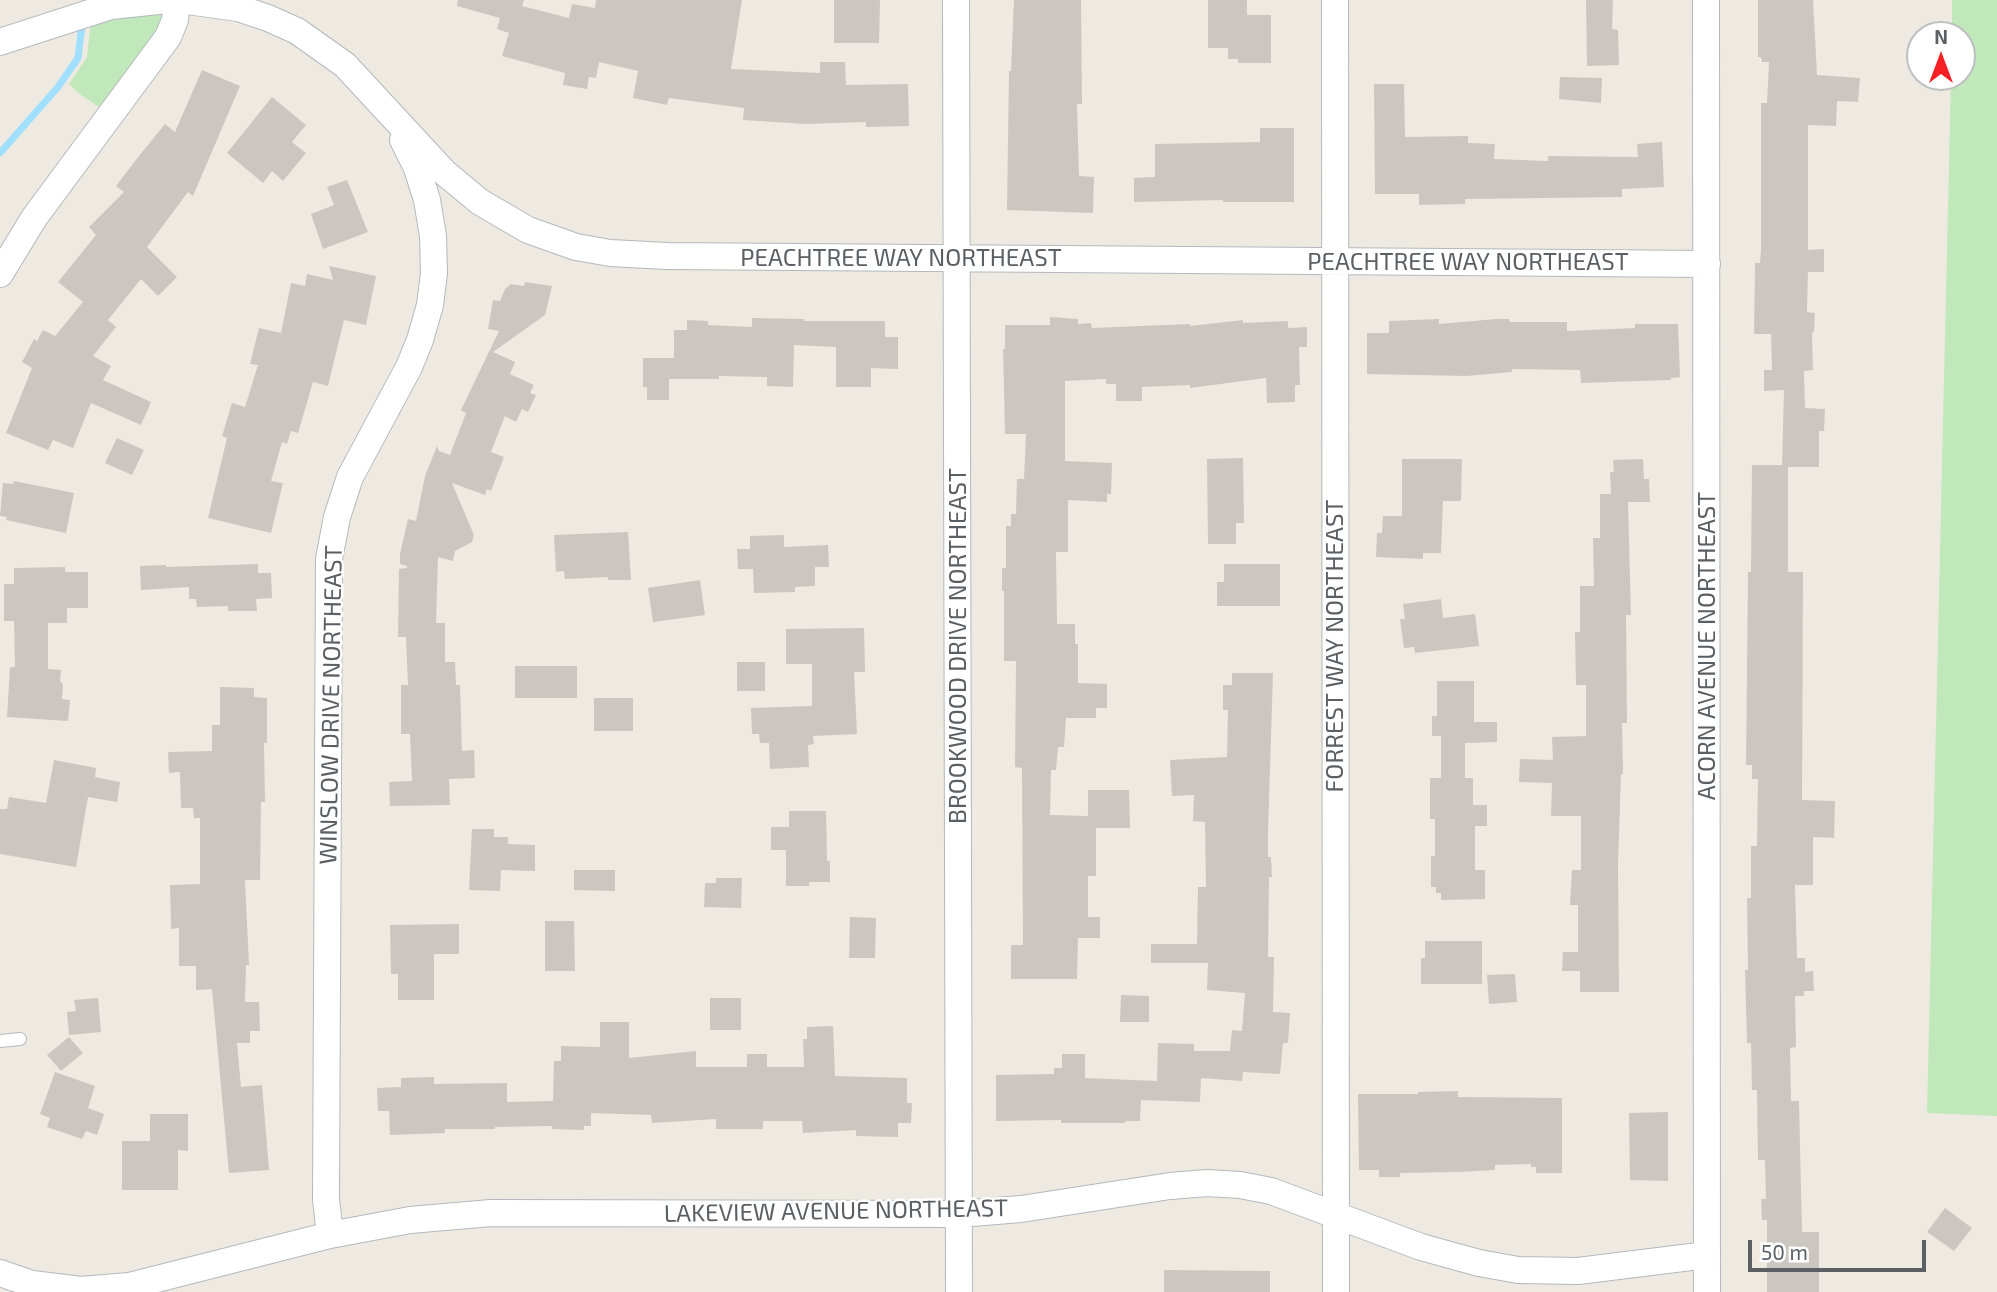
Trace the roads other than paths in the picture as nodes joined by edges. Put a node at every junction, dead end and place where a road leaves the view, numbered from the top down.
1 (168, 0) edge
2 (179, 0) edge
3 (957, 0) edge
4 (1335, 0) edge
5 (1706, 0) edge
6 (0, 42) edge
7 (395, 118) junction
8 (957, 258) junction
9 (1335, 261) junction
10 (1707, 264) junction
11 (0, 274) edge
12 (20, 1039) dead end
13 (0, 1041) edge
14 (959, 1214) junction
15 (1335, 1215) junction
16 (330, 1235) junction
17 (1707, 1255) junction
18 (0, 1273) edge
19 (959, 1292) edge
20 (1336, 1292) edge
21 (1707, 1292) edge

1 - 6 street
2 - 7 street, PEACHTREE WAY NORTHEAST
2 - 11 street
3 - 8 street, BROOKWOOD DRIVE NORTHEAST
4 - 9 street, FORREST WAY NORTHEAST
5 - 10 street, ACORN AVENUE NORTHEAST
7 - 8 street, PEACHTREE WAY NORTHEAST
7 - 16 street, WINSLOW DRIVE NORTHEAST
8 - 9 street, PEACHTREE WAY NORTHEAST
8 - 14 street, BROOKWOOD DRIVE NORTHEAST
9 - 10 street, PEACHTREE WAY NORTHEAST
9 - 15 street, FORREST WAY NORTHEAST
10 - 17 street, ACORN AVENUE NORTHEAST
12 - 13 lane
14 - 15 street, LAKEVIEW AVENUE NORTHEAST
14 - 16 street, LAKEVIEW AVENUE NORTHEAST
14 - 19 street, BROOKWOOD DRIVE NORTHEAST
15 - 17 street, LAKEVIEW AVENUE NORTHEAST
15 - 20 street, FORREST WAY NORTHEAST
16 - 18 street, LAKEVIEW AVENUE NORTHEAST
17 - 21 street, ACORN AVENUE NORTHEAST

